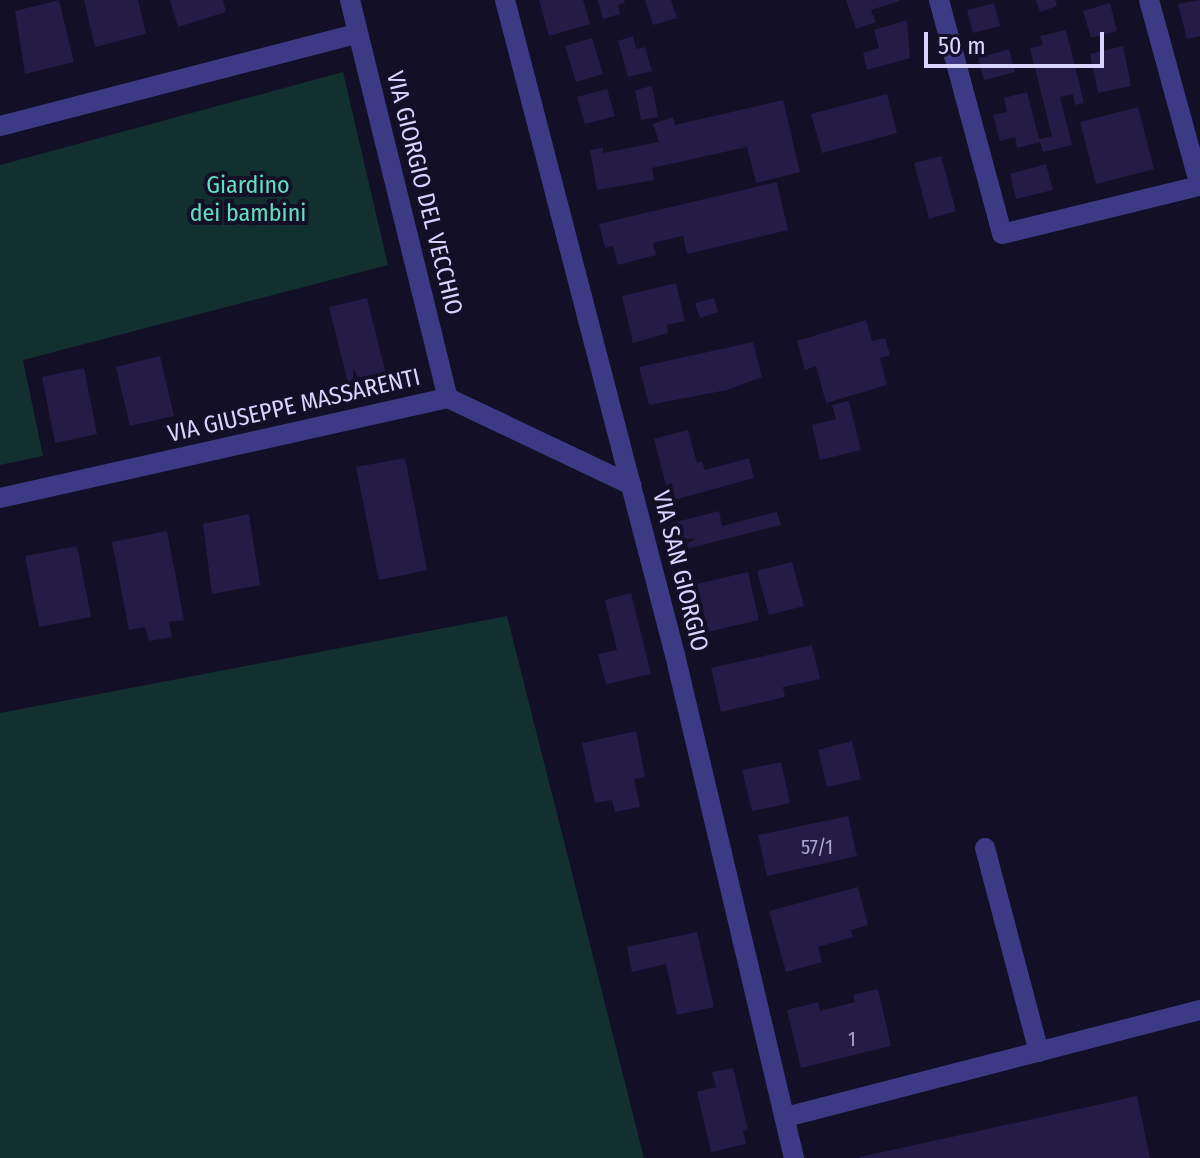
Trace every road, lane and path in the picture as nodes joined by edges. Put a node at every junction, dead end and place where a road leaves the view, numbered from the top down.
1 (350, 0) edge
2 (505, 0) edge
3 (939, 0) edge
4 (1149, 0) edge
5 (357, 34) junction
6 (0, 126) edge
7 (1199, 186) edge
8 (448, 398) junction
9 (631, 485) junction
10 (0, 498) edge
11 (985, 848) dead end
12 (1200, 1010) edge
13 (1039, 1052) junction
14 (786, 1117) junction
15 (794, 1158) edge

1 - 5 street, VIA GIORGIO DEL VECCHIO
2 - 9 street, VIA SAN GIORGIO
3 - 7 street
4 - 7 street
5 - 6 street
5 - 8 street, VIA GIORGIO DEL VECCHIO
8 - 9 street, VIA GIUSEPPE MASSARENTI
8 - 10 street, VIA GIUSEPPE MASSARENTI
9 - 14 street, VIA SAN GIORGIO
11 - 13 street
12 - 13 street
13 - 14 street
14 - 15 street, VIA SAN GIORGIO

